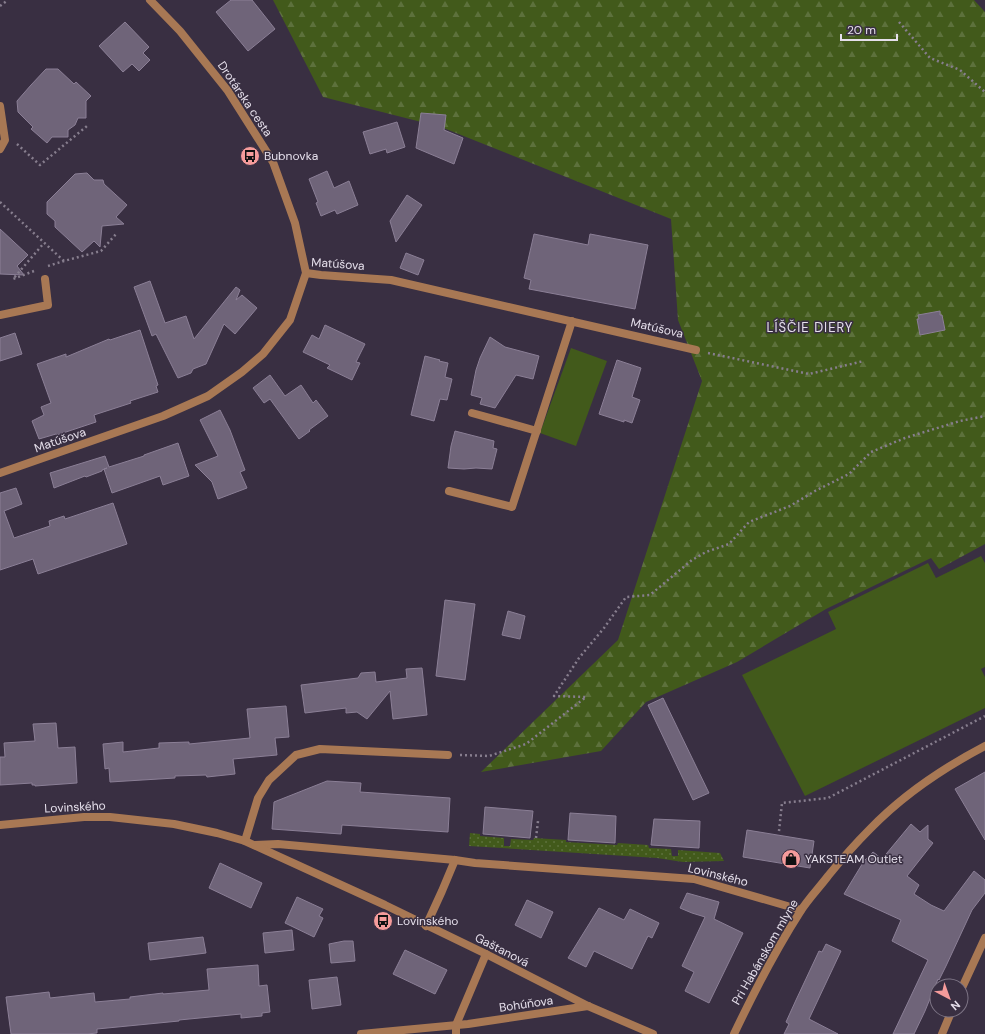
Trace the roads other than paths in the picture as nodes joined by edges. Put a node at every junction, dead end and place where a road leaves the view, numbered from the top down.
1 (150, 0) edge
2 (0, 106) edge
3 (0, 149) edge
4 (306, 272) junction
5 (45, 279) dead end
6 (0, 315) edge
7 (572, 321) junction
8 (696, 350) road end
9 (472, 413) dead end
10 (536, 431) junction
11 (0, 473) edge
12 (449, 491) dead end
13 (985, 746) edge
14 (448, 755) road end
15 (0, 825) edge
16 (245, 841) junction
17 (254, 845) junction
18 (455, 860) junction
19 (801, 910) junction
20 (426, 926) junction
21 (985, 938) edge
22 (486, 954) junction
23 (967, 978) edge
24 (588, 1006) junction
25 (949, 1018) edge
26 (456, 1030) edge
27 (361, 1034) edge
28 (653, 1034) edge
29 (734, 1034) edge
30 (942, 1034) edge

1 - 4 street, Drotárska cesta
2 - 3 street
4 - 7 street, Matúšova
4 - 11 street, Matúšova
5 - 6 street
7 - 8 street, Matúšova
7 - 10 street
9 - 10 street
10 - 12 street
13 - 19 street, Pri Habánskom mlyne
14 - 16 street
15 - 16 street, Lovinského
16 - 17 street, Lovinského
17 - 18 street, Lovinského
17 - 20 street, Gaštanová
18 - 19 street, Lovinského
18 - 20 street
19 - 29 street, Pri Habánskom mlyne
20 - 22 street, Gaštanová
21 - 23 street
22 - 24 street, Gaštanová
22 - 26 street
24 - 26 street, Bohúňova
24 - 28 street, Gaštanová
25 - 30 street
26 - 27 street

